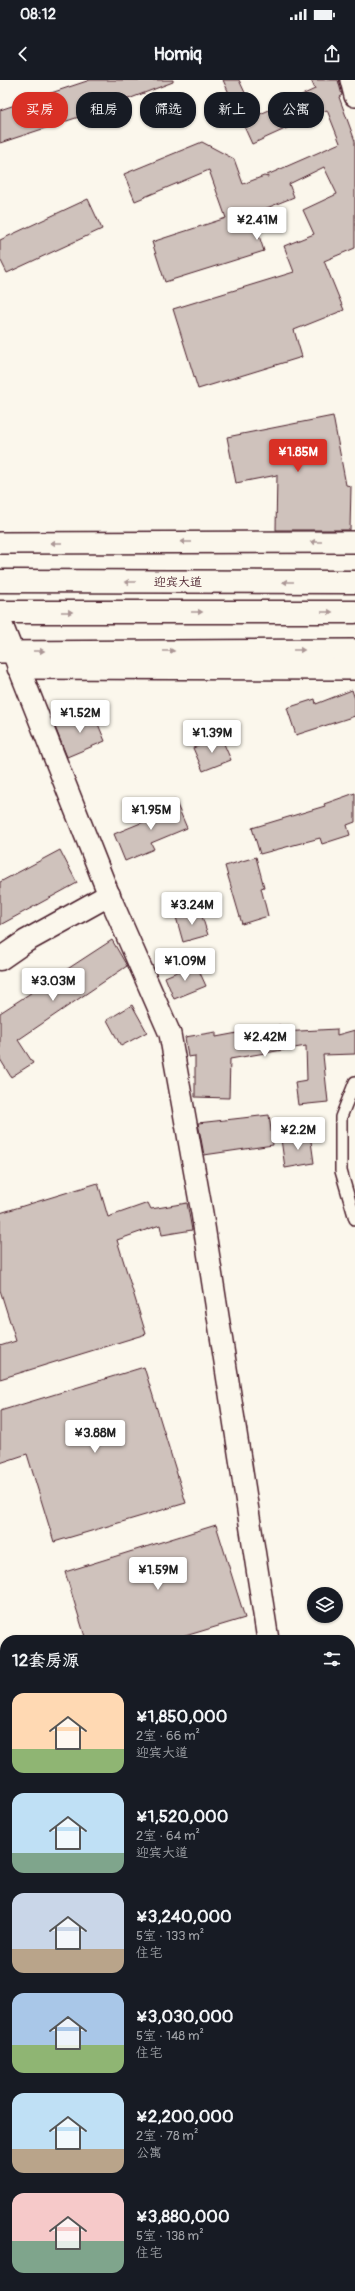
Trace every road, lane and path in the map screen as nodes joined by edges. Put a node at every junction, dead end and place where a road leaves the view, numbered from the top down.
1 (351, 80) edge
2 (355, 96) edge
3 (355, 542) edge
4 (0, 543) edge
5 (0, 581) edge
6 (355, 582) edge
7 (0, 612) edge
8 (355, 612) edge
9 (0, 620) edge
10 (355, 650) edge
11 (10, 657) edge
12 (355, 669) edge
13 (109, 895) junction
14 (0, 959) edge
15 (355, 1082) edge
16 (355, 1219) edge
17 (267, 1635) edge

1 - 2 street
3 -> 4 street
6 -> 5 main road, 迎宾大道
7 -> 8 main road
9 - 11 street
11 -> 10 street
11 - 12 street
11 - 13 street
13 - 14 main road
13 - 17 street
15 - 16 lane

